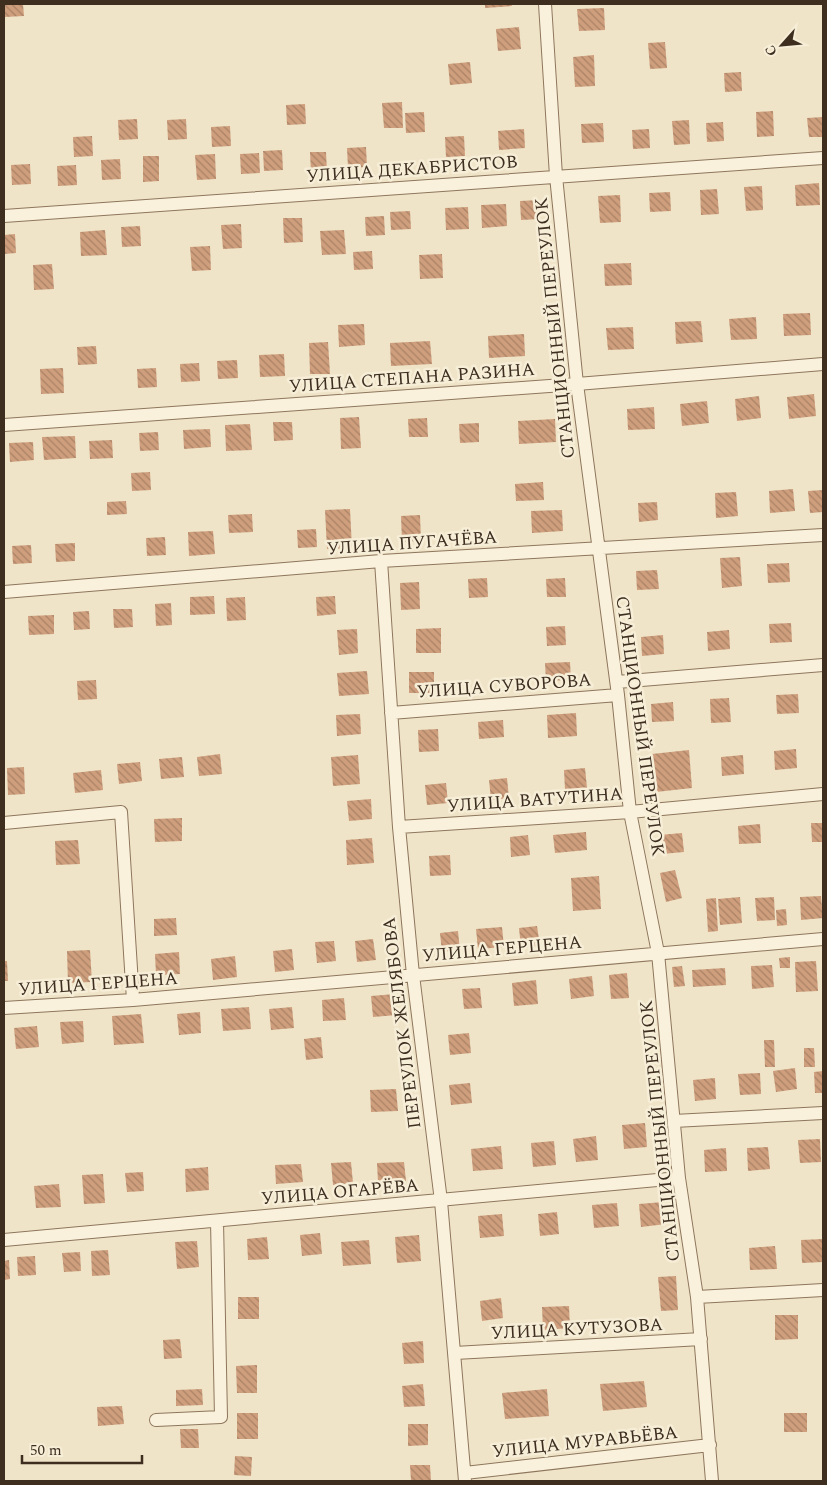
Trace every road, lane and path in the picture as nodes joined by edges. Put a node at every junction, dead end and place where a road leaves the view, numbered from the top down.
1 (546, 4) edge
2 (823, 158) edge
3 (556, 176) junction
4 (4, 216) edge
5 (823, 364) edge
6 (577, 384) junction
7 (4, 425) edge
8 (823, 535) edge
9 (598, 549) junction
10 (381, 561) junction
11 (4, 592) edge
12 (823, 665) edge
13 (616, 682) junction
14 (618, 695) junction
15 (392, 713) junction
16 (823, 794) edge
17 (630, 812) junction
18 (4, 823) edge
19 (399, 827) junction
20 (823, 939) edge
21 (658, 952) junction
22 (413, 975) junction
23 (133, 1000) junction
24 (4, 1008) edge
25 (823, 1113) edge
26 (674, 1121) junction
27 (679, 1178) junction
28 (441, 1201) junction
29 (217, 1221) junction
30 (4, 1240) edge
31 (823, 1290) edge
32 (697, 1297) junction
33 (701, 1339) junction
34 (455, 1353) junction
35 (156, 1420) dead end
36 (710, 1445) junction
37 (465, 1477) edge
38 (712, 1481) edge

1 - 3 street, СТАНЦИОННЫЙ ПЕРЕУЛОК
2 - 3 street, УЛИЦА ДЕКАБРИСТОВ
3 - 4 street, УЛИЦА ДЕКАБРИСТОВ
3 - 6 street, СТАНЦИОННЫЙ ПЕРЕУЛОК
5 - 6 street, УЛИЦА СТЕПАНА РАЗИНА
6 - 7 street, УЛИЦА СТЕПАНА РАЗИНА
6 - 9 street, СТАНЦИОННЫЙ ПЕРЕУЛОК
8 - 9 street, УЛИЦА ПУГАЧЁВА
9 - 10 street, УЛИЦА ПУГАЧЁВА
9 - 13 street, СТАНЦИОННЫЙ ПЕРЕУЛОК
10 - 11 street, УЛИЦА ПУГАЧЁВА
10 - 15 street, ПЕРЕУЛОК ЖЕЛЯБОВА
12 - 13 street, УЛИЦА СУВОРОВА
13 - 14 street, СТАНЦИОННЫЙ ПЕРЕУЛОК
14 - 15 street, УЛИЦА СУВОРОВА
14 - 17 street, СТАНЦИОННЫЙ ПЕРЕУЛОК
15 - 19 street, ПЕРЕУЛОК ЖЕЛЯБОВА
16 - 17 street, УЛИЦА ВАТУТИНА
17 - 19 street, УЛИЦА ВАТУТИНА
17 - 21 street, СТАНЦИОННЫЙ ПЕРЕУЛОК
18 - 23 street
19 - 22 street, ПЕРЕУЛОК ЖЕЛЯБОВА
20 - 21 street, УЛИЦА ГЕРЦЕНА
21 - 22 street, УЛИЦА ГЕРЦЕНА
21 - 26 street, СТАНЦИОННЫЙ ПЕРЕУЛОК
22 - 23 street, УЛИЦА ГЕРЦЕНА
22 - 28 street, ПЕРЕУЛОК ЖЕЛЯБОВА
23 - 24 street, УЛИЦА ГЕРЦЕНА
25 - 26 street
26 - 27 street, СТАНЦИОННЫЙ ПЕРЕУЛОК
27 - 28 street, УЛИЦА ОГАРЁВА
27 - 32 street, СТАНЦИОННЫЙ ПЕРЕУЛОК
28 - 29 street, УЛИЦА ОГАРЁВА
28 - 34 street, ПЕРЕУЛОК ЖЕЛЯБОВА
29 - 30 street, УЛИЦА ОГАРЁВА
29 - 35 street
31 - 32 street
32 - 33 street, СТАНЦИОННЫЙ ПЕРЕУЛОК
33 - 34 street, УЛИЦА КУТУЗОВА
33 - 36 street, СТАНЦИОННЫЙ ПЕРЕУЛОК
34 - 37 street, ПЕРЕУЛОК ЖЕЛЯБОВА
36 - 37 street, УЛИЦА МУРАВЬЁВА
36 - 38 street, СТАНЦИОННЫЙ ПЕРЕУЛОК

